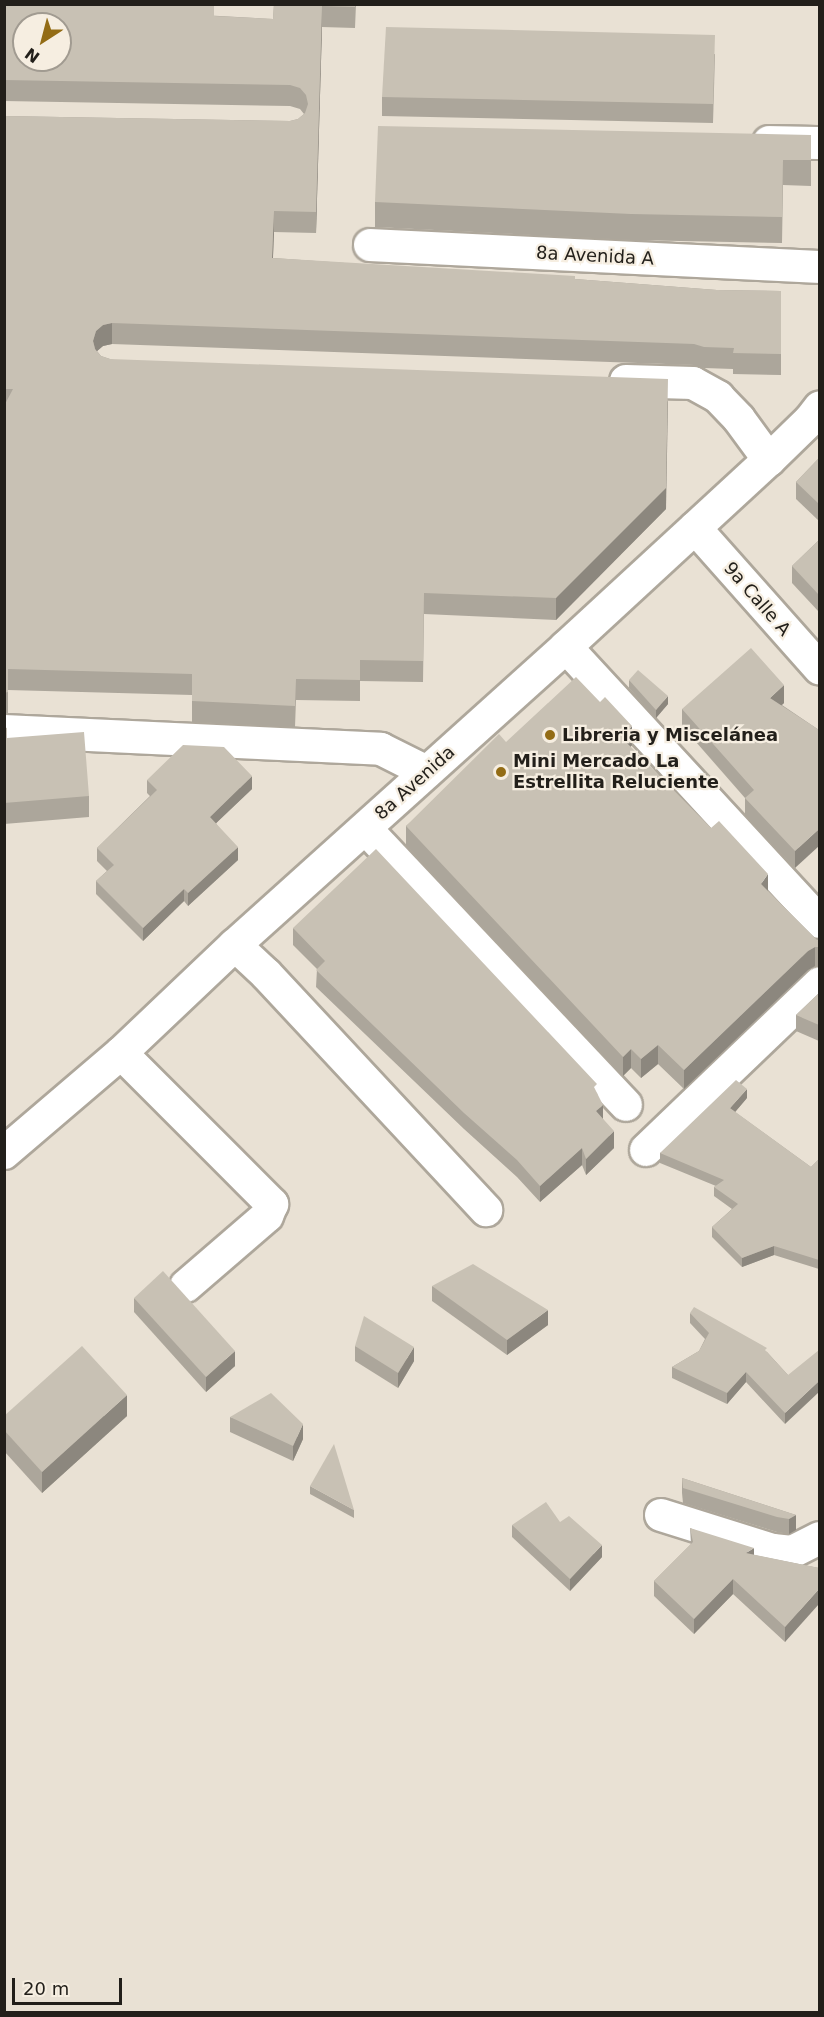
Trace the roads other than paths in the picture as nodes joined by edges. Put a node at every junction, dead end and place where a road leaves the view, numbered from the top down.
1 (741, 142) edge
2 (819, 143) edge
3 (370, 245) dead end
4 (819, 267) edge
5 (598, 380) edge
6 (816, 419) edge
7 (769, 460) junction
8 (695, 528) junction
9 (566, 647) junction
10 (819, 669) edge
11 (4, 731) edge
12 (427, 772) junction
13 (366, 829) junction
14 (819, 922) edge
15 (235, 945) junction
16 (819, 983) edge
17 (121, 1053) junction
18 (626, 1105) dead end
19 (646, 1150) dead end
20 (4, 1153) edge
21 (486, 1210) dead end
22 (186, 1286) dead end
23 (661, 1515) dead end
24 (819, 1538) edge

1 - 2 street
3 - 4 street, 8a Avenida A
5 - 7 street
6 - 7 street, 8a Avenida
7 - 8 street, 8a Avenida
8 - 9 street, 8a Avenida
8 - 10 street, 9a Calle A
9 - 12 street, 8a Avenida
9 - 14 street
11 - 12 street
12 - 13 street, 8a Avenida
13 - 15 street, 8a Avenida
13 - 18 street
15 - 17 street, 8a Avenida
15 - 21 street
16 - 19 street
17 - 20 street, 8a Avenida
17 - 22 street
23 - 24 street

